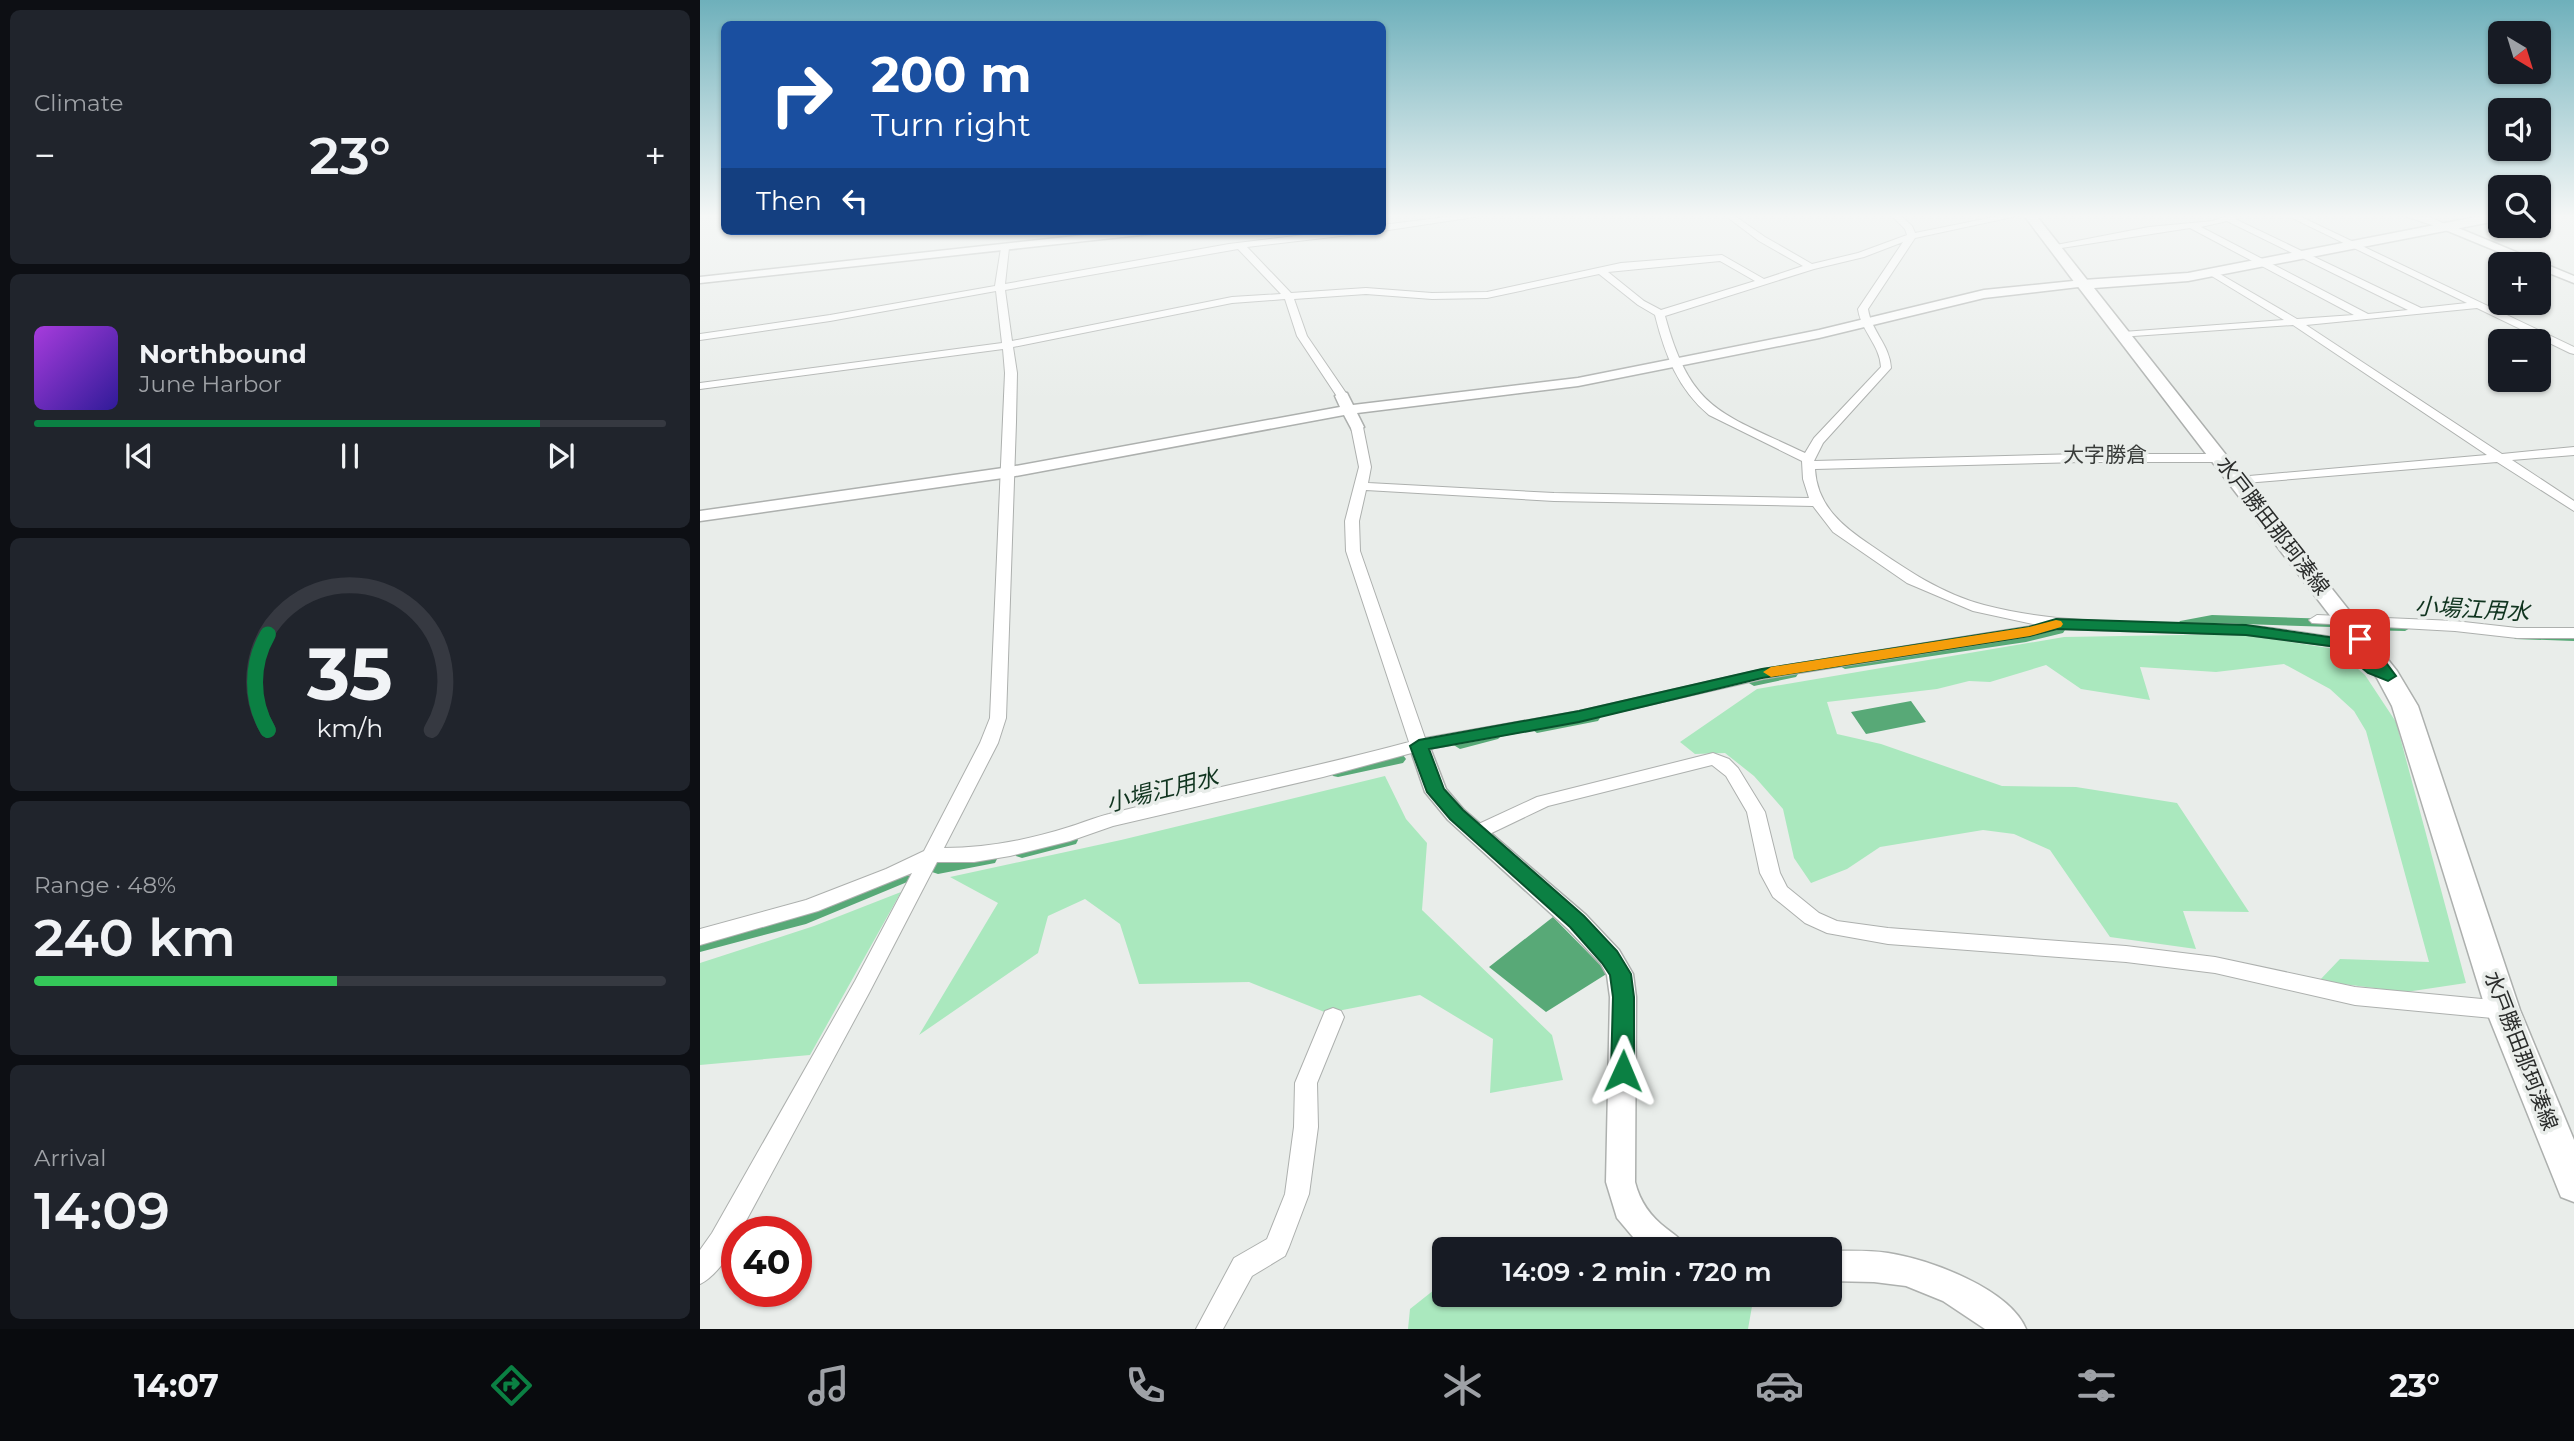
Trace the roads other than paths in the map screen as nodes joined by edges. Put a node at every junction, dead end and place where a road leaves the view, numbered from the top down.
1 (738, 276) edge
2 (1001, 276) edge
3 (1069, 276) edge
4 (1269, 276) edge
5 (1573, 276) edge
6 (1607, 276) edge
7 (1754, 276) edge
8 (1782, 276) edge
9 (1885, 276) edge
10 (2077, 276) edge
11 (2191, 276) edge
12 (2220, 276) edge
13 (2288, 276) edge
14 (2350, 276) edge
15 (2419, 276) edge
16 (700, 280) edge
17 (1763, 282) junction
18 (2083, 284) junction
19 (1000, 288) junction
20 (1288, 296) junction
21 (2479, 305) junction
22 (2421, 312) junction
23 (1660, 314) junction
24 (2366, 317) junction
25 (1867, 322) junction
26 (2295, 322) junction
27 (2123, 335) junction
28 (700, 337) edge
29 (1009, 345) junction
30 (2574, 351) edge
31 (1674, 364) junction
32 (700, 386) edge
33 (1342, 396) joint
34 (1349, 410) junction
35 (1357, 427) joint
36 (2574, 451) edge
37 (2221, 458) junction
38 (2501, 458) junction
39 (1808, 462) junction
40 (1010, 472) junction
41 (2238, 481) junction
42 (1361, 486) junction
43 (1817, 502) junction
44 (2574, 507) edge
45 (700, 516) edge
46 (2317, 620) dead end
47 (2346, 621) junction
48 (2056, 624) junction
49 (2574, 633) edge
50 (2388, 676) junction
51 (1419, 746) junction
52 (1477, 833) junction
53 (931, 855) junction
54 (700, 937) edge
55 (2503, 1010) junction
56 (1333, 1017) dead end
57 (2574, 1185) edge
58 (1653, 1237) edge
59 (1842, 1266) edge
60 (700, 1272) edge
61 (1209, 1329) edge
62 (2010, 1329) edge

1 - 16 street
2 - 19 street
3 - 19 street
4 - 20 street
5 - 20 street
6 - 23 street
7 - 17 street
8 - 17 street
9 - 25 street
10 - 18 main road
11 - 18 main road
12 - 26 street
13 - 24 street
14 - 22 street
15 - 21 street
17 - 23 street
18 - 25 street
18 - 27 main road, 水戸勝田那珂湊線
19 - 28 street
19 - 29 street
20 - 29 street
20 - 33 street
21 - 22 street
21 - 30 street
22 - 24 street
23 - 31 street
24 - 26 street
25 - 31 street
25 - 39 street
26 - 27 street
26 - 38 street
27 - 37 main road, 水戸勝田那珂湊線
29 - 32 street
29 - 40 street
31 - 34 street
31 - 39 street
33 - 34 street
34 - 35 street
34 - 40 street
35 - 42 street
36 - 38 street
37 - 39 street
37 - 41 main road, 水戸勝田那珂湊線
38 - 41 street
38 - 44 street
39 - 43 street
40 - 45 street
40 - 53 street
41 - 47 main road, 水戸勝田那珂湊線
42 - 43 street
42 - 51 street
43 - 48 street
46 - 47 street
47 - 49 street
47 - 50 main road, 水戸勝田那珂湊線
48 - 50 street
48 - 51 street
50 - 55 main road, 水戸勝田那珂湊線
51 - 52 street
51 - 53 street
52 - 55 street
52 - 58 street
53 - 54 street
53 - 60 street
55 - 57 main road, 水戸勝田那珂湊線
56 - 61 street
59 - 62 street

